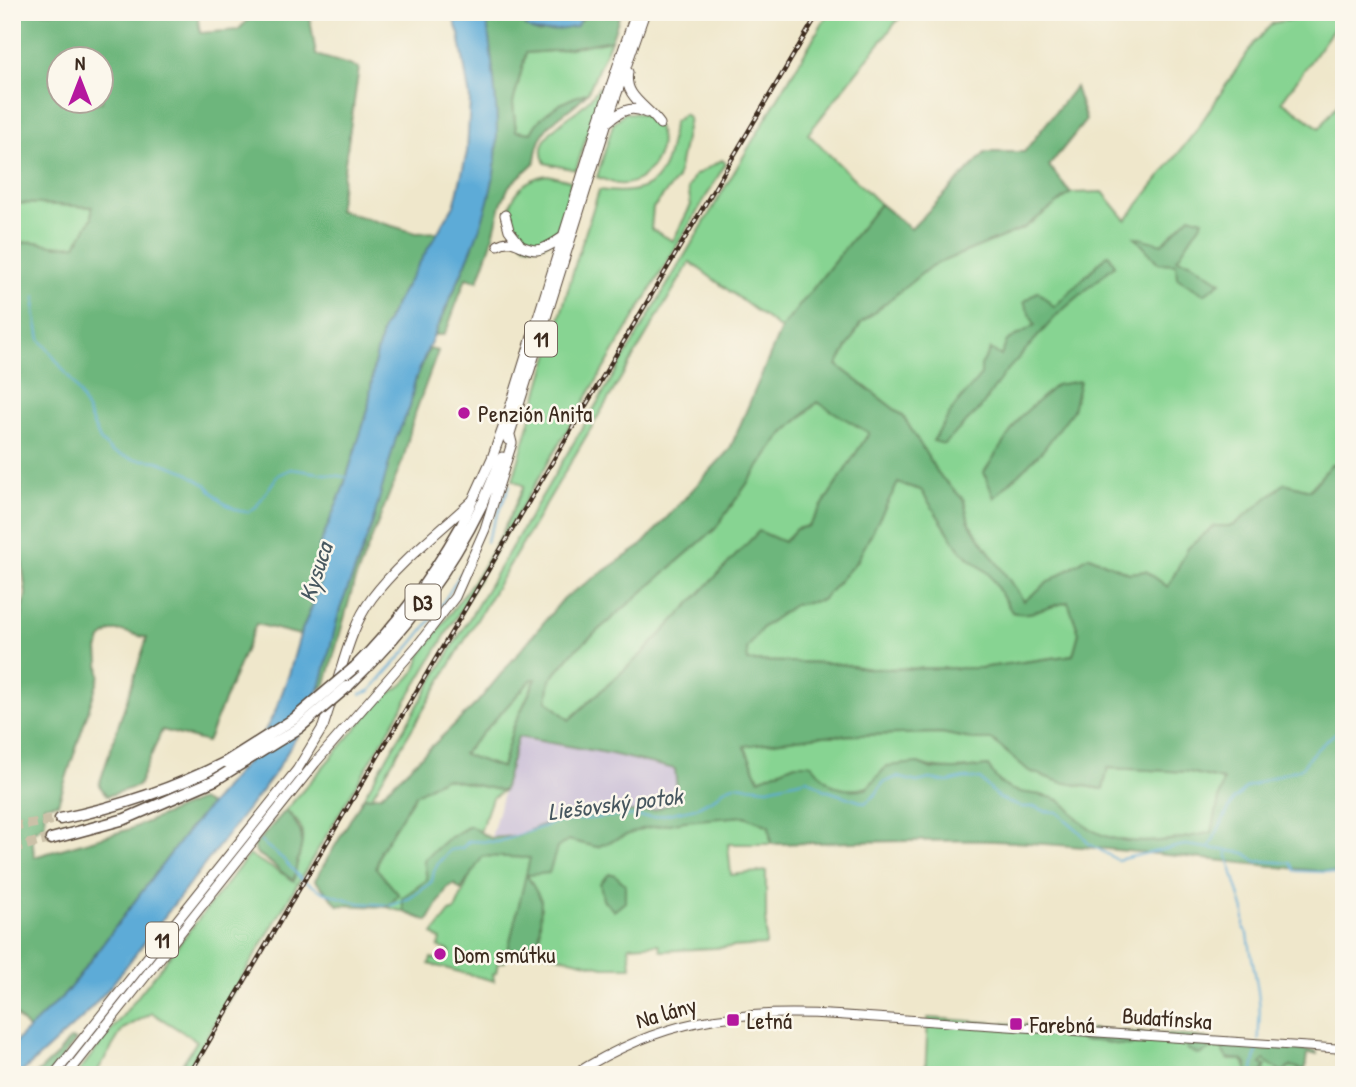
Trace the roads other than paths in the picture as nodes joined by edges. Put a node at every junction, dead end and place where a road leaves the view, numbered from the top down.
1 (636, 12) edge
2 (645, 12) edge
3 (632, 49) junction
4 (607, 122) junction
5 (505, 215) dead end
6 (563, 237) junction
7 (498, 245) dead end
8 (520, 245) junction
9 (510, 435) junction
10 (478, 502) junction
11 (460, 528) joint
12 (60, 819) tunnel mouth
13 (251, 834) junction
14 (51, 839) tunnel mouth
15 (778, 1012) joint
16 (1344, 1049) edge
17 (76, 1063) junction
18 (54, 1075) edge
19 (67, 1075) edge
20 (73, 1075) edge
21 (573, 1075) edge

1 - 6 main road, 11
2 - 3 main road, 11
3 - 4 main road, 11
3 - 4 main road
4 - 9 main road, 11
5 - 8 main road
6 - 8 main road
6 - 10 main road, 11
7 - 8 main road
9 - 10 main road, D3
9 - 13 main road, 11
10 - 11 main road, D3
10 - 13 main road, 11
10 - 14 highway, D3, bridge
11 - 12 highway, D3, bridge
13 - 17 main road, 11
13 - 18 main road, 11
15 - 16 street, Budatínska
15 - 21 street, Na lány
17 - 19 main road, 11
17 - 20 main road

